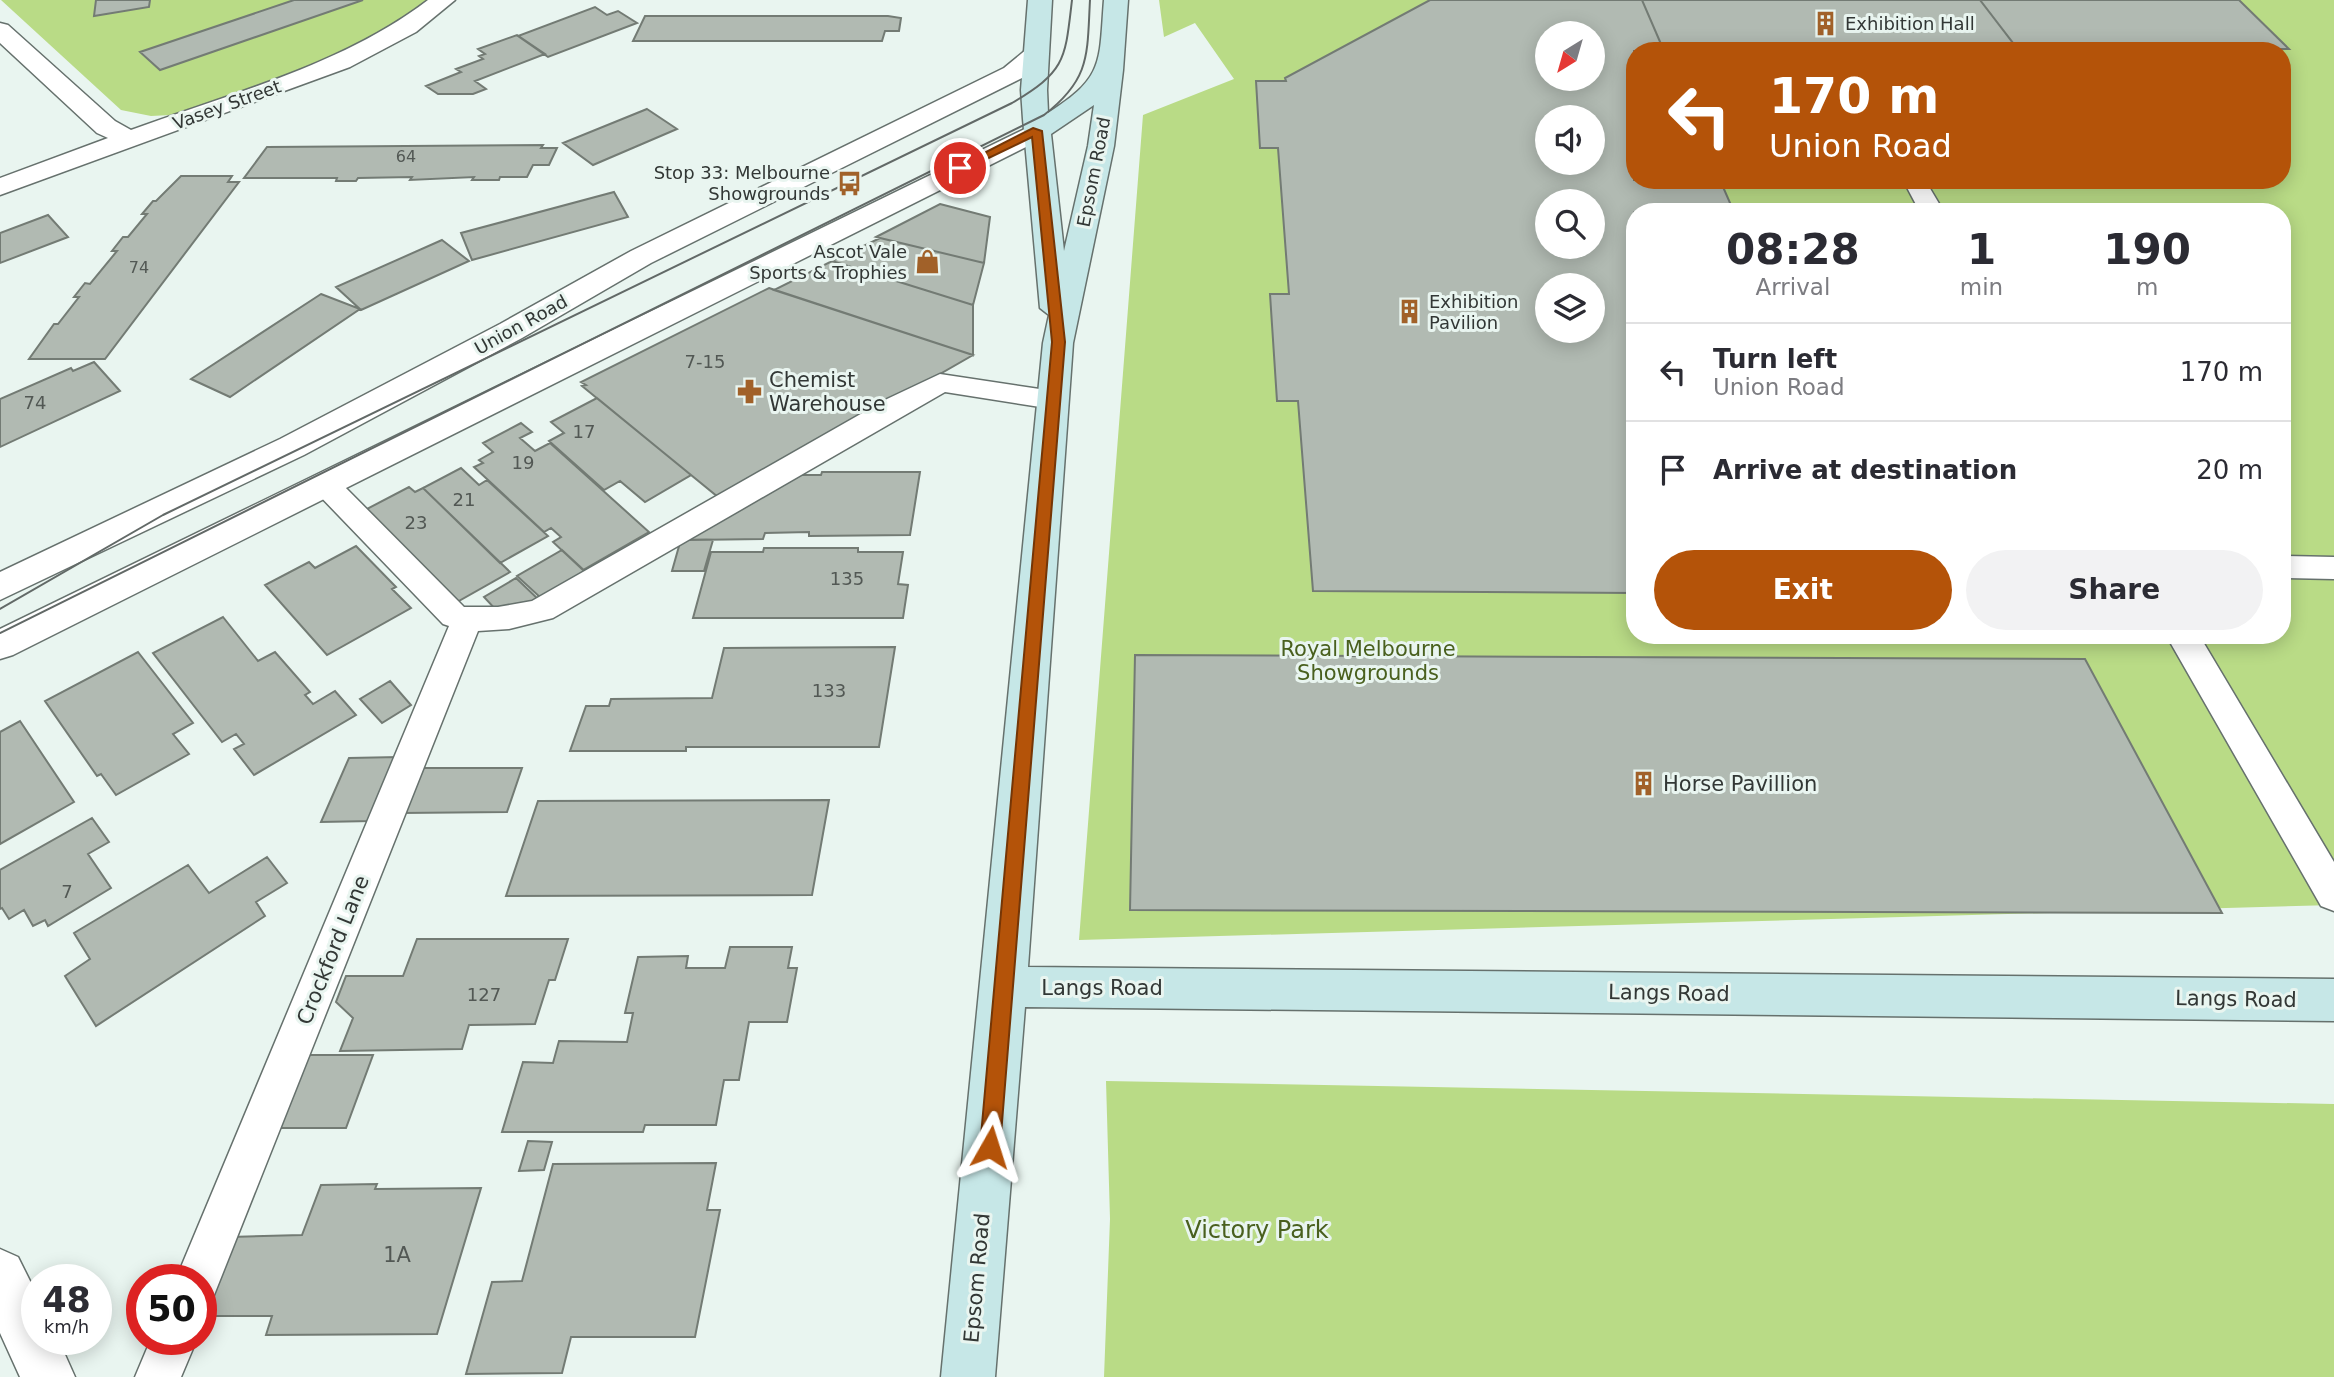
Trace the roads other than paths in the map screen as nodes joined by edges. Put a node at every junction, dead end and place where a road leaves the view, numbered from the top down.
1 (443, 0) edge
2 (1040, 0) edge
3 (1116, 0) edge
4 (0, 30) edge
5 (1036, 54) junction
6 (1111, 62) junction
7 (1037, 131) junction
8 (131, 140) junction
9 (0, 187) edge
10 (1058, 342) junction
11 (1052, 400) junction
12 (292, 447) junction
13 (325, 484) junction
14 (2291, 568) edge
15 (2334, 568) edge
16 (0, 587) edge
17 (467, 620) junction
18 (2187, 644) edge
19 (0, 645) edge
20 (2334, 895) edge
21 (1004, 987) junction
22 (2334, 1000) edge
23 (204, 1264) edge
24 (0, 1275) edge
25 (167, 1355) edge
26 (48, 1377) edge
27 (158, 1377) edge
28 (968, 1377) edge

1 - 8 street, Vasey Street
2 - 5 main road, Epsom Road
3 - 6 main road, Epsom Road
4 - 8 street
5 - 7 main road, Epsom Road
5 - 12 street, Union Road
6 - 7 main road
6 - 10 main road, Epsom Road
7 - 10 main road, Epsom Road
7 - 13 street
8 - 9 street, Vasey Street
10 - 11 main road, Epsom Road
11 - 17 lane
11 - 21 main road, Epsom Road
12 - 13 street
12 - 16 street, Union Road
13 - 17 lane
13 - 19 street
14 - 15 lane
17 - 23 lane, Crockford Lane
18 - 20 lane
21 - 22 main road, Langs Road
21 - 28 main road, Epsom Road
24 - 26 street
25 - 27 lane

